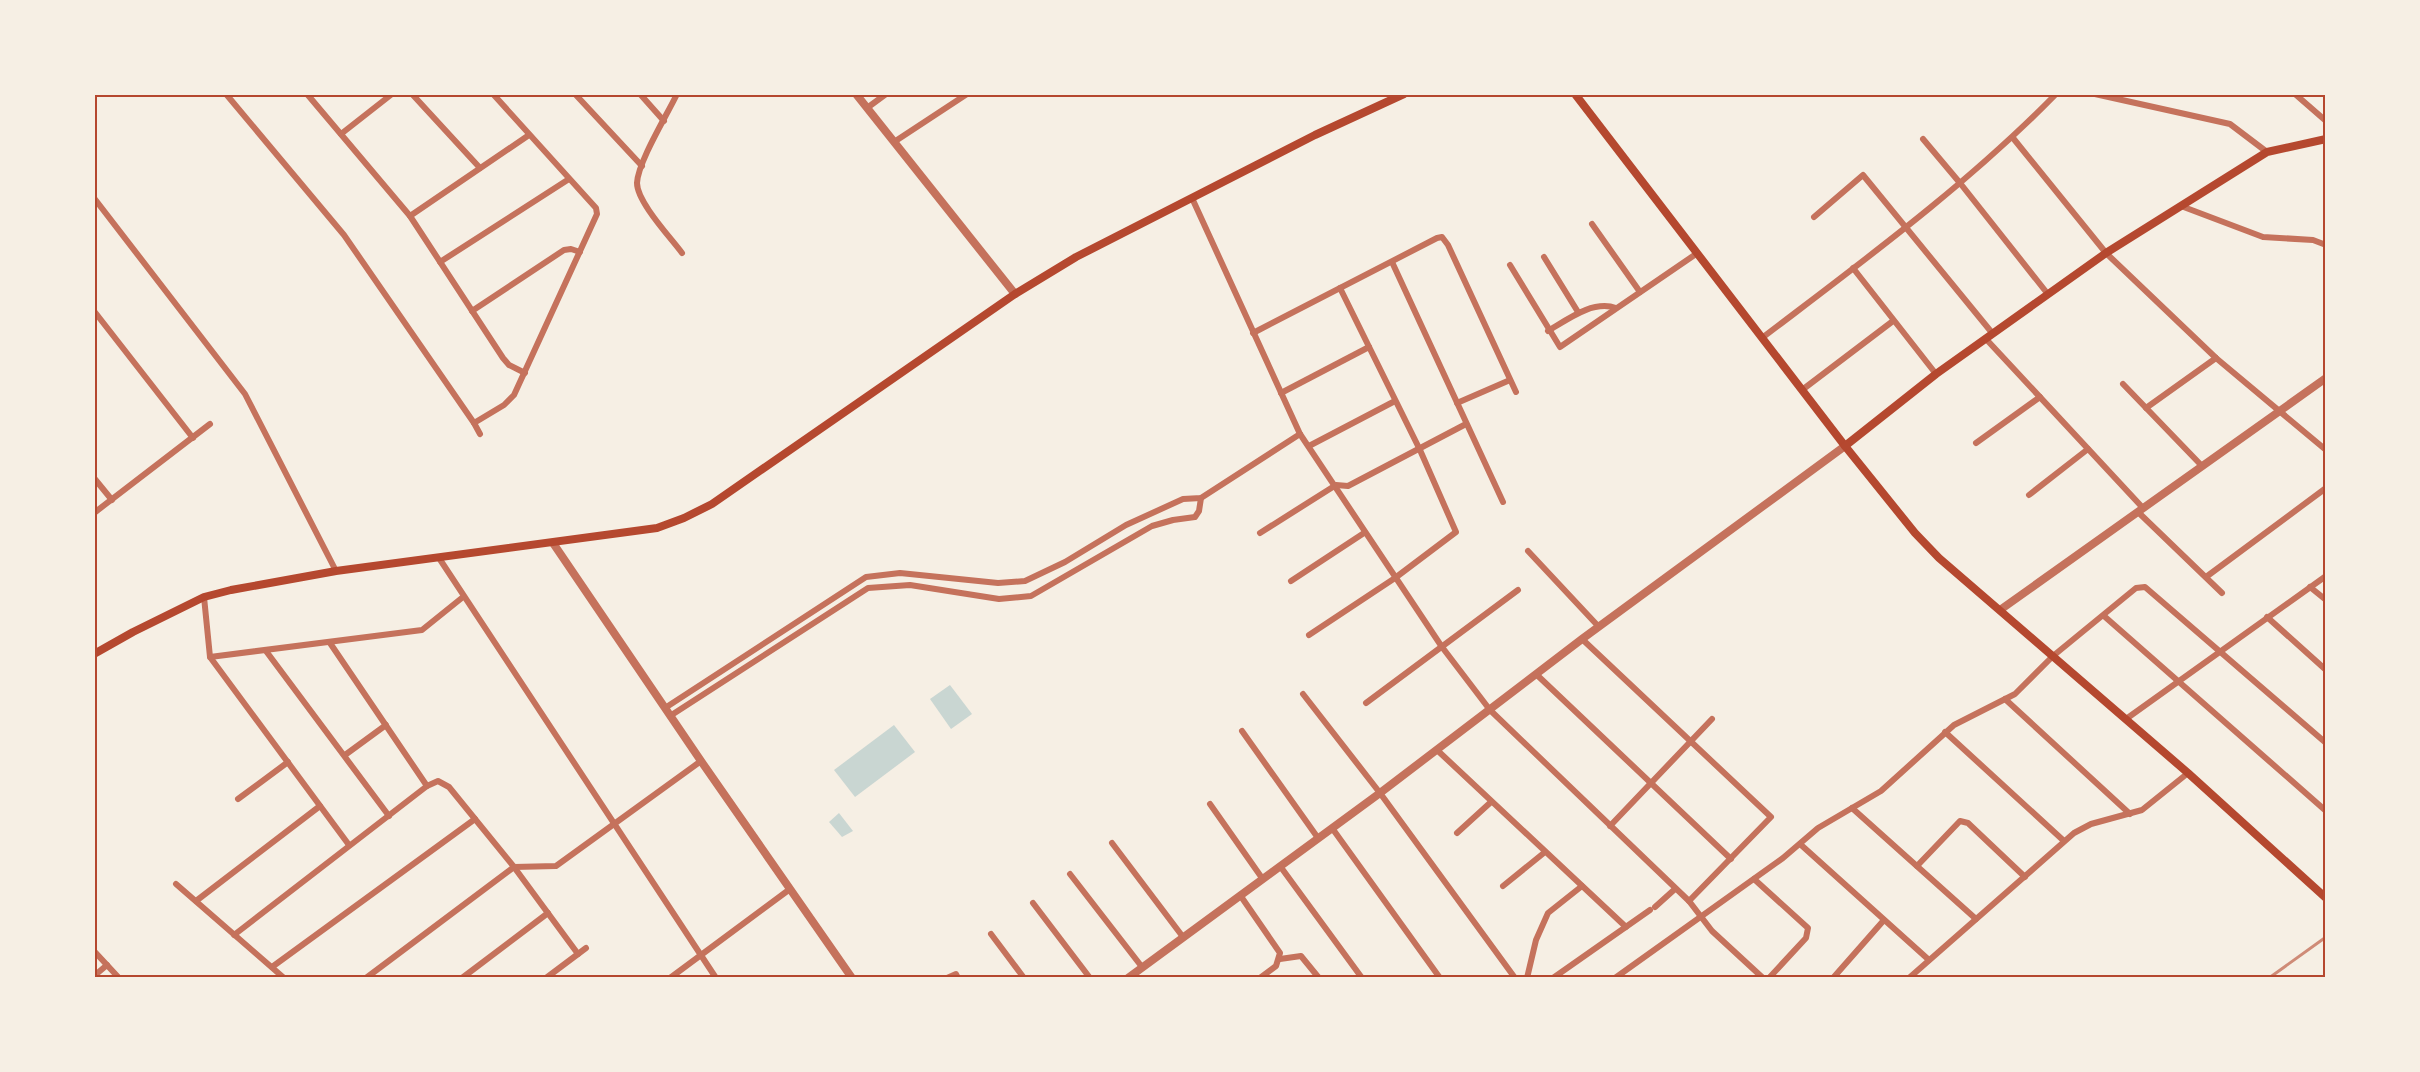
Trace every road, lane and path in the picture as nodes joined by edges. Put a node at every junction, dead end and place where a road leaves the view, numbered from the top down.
1 (225, 94) edge
2 (307, 94) edge
3 (393, 94) edge
4 (412, 94) edge
5 (493, 94) edge
6 (574, 94) edge
7 (640, 94) edge
8 (677, 94) edge
9 (856, 94) edge
10 (886, 94) edge
11 (967, 94) edge
12 (1404, 94) edge
13 (1575, 94) edge
14 (2056, 94) edge
15 (2095, 94) edge
16 (2295, 94) edge
17 (867, 108) junction
18 (664, 121) junction
19 (2325, 121) edge
20 (340, 134) junction
21 (529, 135) junction
22 (2013, 138) junction
23 (1923, 139) dead end
24 (2325, 140) edge
25 (894, 142) junction
26 (2267, 152) junction
27 (642, 166) junction
28 (480, 168) junction
29 (569, 179) junction
30 (1960, 183) junction
31 (94, 198) edge
32 (1192, 198) junction
33 (2181, 206) junction
34 (410, 216) junction
35 (1815, 217) dead end
36 (1593, 224) dead end
37 (1905, 226) junction
38 (2325, 245) edge
39 (580, 252) junction
40 (682, 253) dead end
41 (2106, 253) junction
42 (1696, 254) junction
43 (1544, 257) dead end
44 (440, 262) junction
45 (1392, 262) junction
46 (1510, 265) dead end
47 (1853, 268) junction
48 (1340, 288) junction
49 (1640, 292) junction
50 (2047, 293) junction
51 (1015, 294) junction
52 (1616, 309) junction
53 (94, 311) edge
54 (472, 311) junction
55 (1578, 312) junction
56 (1893, 321) junction
57 (1548, 331) junction
58 (1253, 333) junction
59 (1990, 336) junction
60 (1762, 338) junction
61 (1369, 347) junction
62 (2216, 358) junction
63 (525, 373) junction
64 (1936, 375) junction
65 (2325, 378) edge
66 (1510, 380) junction
67 (2123, 384) dead end
68 (1802, 390) junction
69 (1516, 392) dead end
70 (1281, 393) junction
71 (2040, 397) junction
72 (1395, 401) junction
73 (1457, 403) junction
74 (2146, 408) junction
75 (2279, 409) junction
76 (474, 423) junction
77 (210, 424) dead end
78 (1466, 424) junction
79 (480, 434) dead end
80 (1300, 434) junction
81 (193, 438) junction
82 (1976, 443) dead end
83 (1309, 446) junction
84 (1845, 446) junction
85 (2088, 449) junction
86 (1419, 450) junction
87 (2325, 450) edge
88 (2202, 466) junction
89 (94, 478) edge
90 (1336, 485) junction
91 (2325, 488) edge
92 (2030, 495) dead end
93 (1202, 498) junction
94 (112, 500) junction
95 (1503, 502) dead end
96 (2140, 510) junction
97 (94, 513) edge
98 (1260, 533) dead end
99 (1364, 533) junction
100 (553, 543) junction
101 (1528, 551) dead end
102 (438, 558) junction
103 (336, 572) junction
104 (2325, 576) edge
105 (2206, 577) junction
106 (1395, 579) junction
107 (1291, 581) dead end
108 (2310, 587) junction
109 (1518, 590) dead end
110 (2222, 593) dead end
111 (204, 597) junction
112 (463, 597) junction
113 (2325, 600) edge
114 (2000, 610) junction
115 (2104, 616) junction
116 (2267, 617) junction
117 (1599, 627) junction
118 (1308, 635) dead end
119 (1582, 639) junction
120 (330, 643) junction
121 (1442, 647) junction
122 (266, 651) junction
123 (2221, 651) junction
124 (94, 654) edge
125 (2053, 656) junction
126 (210, 657) junction
127 (2325, 670) edge
128 (1537, 675) junction
129 (2178, 681) junction
130 (1303, 694) dead end
131 (2005, 699) junction
132 (1366, 703) dead end
133 (665, 708) junction
134 (1490, 710) junction
135 (670, 716) junction
136 (1713, 719) dead end
137 (2126, 719) junction
138 (386, 725) junction
139 (1242, 731) dead end
140 (1945, 732) junction
141 (1691, 741) junction
142 (2325, 743) edge
143 (1437, 750) junction
144 (345, 755) junction
145 (701, 761) junction
146 (288, 762) junction
147 (2188, 773) junction
148 (1650, 784) junction
149 (427, 786) junction
150 (1380, 793) junction
151 (238, 800) dead end
152 (1491, 802) junction
153 (1210, 804) dead end
154 (320, 806) junction
155 (1852, 808) junction
156 (2325, 811) edge
157 (2130, 814) junction
158 (389, 816) junction
159 (475, 819) junction
160 (614, 824) junction
161 (1610, 826) junction
162 (1332, 828) junction
163 (1457, 833) dead end
164 (1318, 838) junction
165 (2064, 841) junction
166 (1112, 843) dead end
167 (1800, 844) junction
168 (349, 845) junction
169 (1545, 852) junction
170 (1731, 859) junction
171 (1280, 866) junction
172 (1917, 866) junction
173 (514, 867) junction
174 (1070, 873) dead end
175 (2025, 876) junction
176 (1262, 879) junction
177 (1754, 879) junction
178 (176, 884) dead end
179 (1503, 886) dead end
180 (1582, 886) junction
181 (790, 889) junction
182 (1675, 889) junction
183 (1240, 895) junction
184 (2325, 898) edge
185 (196, 901) junction
186 (1689, 901) junction
187 (1033, 903) dead end
188 (548, 913) junction
189 (1702, 916) junction
190 (1976, 919) junction
191 (1884, 920) junction
192 (1626, 927) junction
193 (991, 934) dead end
194 (234, 935) junction
195 (1183, 937) junction
196 (586, 948) dead end
197 (94, 951) edge
198 (578, 954) junction
199 (701, 956) junction
200 (1280, 959) junction
201 (1929, 960) junction
202 (107, 965) junction
203 (272, 967) junction
204 (1142, 967) junction
205 (94, 976) edge
206 (119, 978) edge
207 (284, 978) edge
208 (366, 978) edge
209 (462, 978) edge
210 (546, 978) edge
211 (670, 978) edge
212 (716, 978) edge
213 (852, 978) edge
214 (947, 978) edge
215 (958, 978) edge
216 (1024, 978) edge
217 (1090, 978) edge
218 (1128, 978) edge
219 (1260, 978) edge
220 (1319, 978) edge
221 (1362, 978) edge
222 (1440, 978) edge
223 (1515, 978) edge
224 (1531, 978) edge
225 (1553, 978) edge
226 (1615, 978) edge
227 (1763, 978) edge
228 (1769, 978) edge
229 (1833, 978) edge
230 (1909, 978) edge

1 - 76 street
2 - 20 street
3 - 20 street
4 - 28 street
5 - 21 street
6 - 27 street
7 - 18 street
8 - 18 street
9 - 17 street
10 - 17 street
11 - 25 street
12 - 32 main road
13 - 42 main road
14 - 22 street
15 - 26 street
16 - 19 street
17 - 25 street
18 - 27 street
20 - 34 street
21 - 28 street
21 - 29 street
22 - 30 street
22 - 41 street
23 - 30 street
24 - 26 main road
25 - 51 street
26 - 33 main road
27 - 40 street
28 - 34 street
29 - 39 street
29 - 44 street
30 - 37 street
30 - 50 street
31 - 103 street
32 - 51 main road
32 - 58 street
33 - 38 street
33 - 41 main road
34 - 44 street
35 - 37 street
36 - 49 street
37 - 47 street
37 - 59 street
39 - 54 street
39 - 63 street
41 - 50 main road
41 - 62 street
42 - 49 street
42 - 60 main road
43 - 55 street
44 - 54 street
45 - 48 street
45 - 66 street
45 - 73 street
46 - 57 street
47 - 56 street
47 - 60 street
48 - 58 street
48 - 61 street
49 - 52 street
50 - 59 main road
51 - 100 main road
52 - 55 street
52 - 57 street
53 - 81 street
54 - 63 street
55 - 57 street
56 - 64 street
56 - 68 street
58 - 70 street
59 - 64 main road
59 - 71 street
60 - 68 main road
61 - 70 street
61 - 72 street
62 - 74 street
62 - 75 street
63 - 76 street
64 - 84 main road
65 - 75 street
66 - 69 street
66 - 73 street
67 - 74 street
68 - 84 main road
70 - 80 street
71 - 82 street
71 - 85 street
72 - 83 street
72 - 86 street
73 - 78 street
74 - 88 street
75 - 87 street
75 - 88 street
76 - 79 street
77 - 81 street
78 - 86 street
78 - 95 street
80 - 83 street
80 - 93 street
81 - 94 street
83 - 90 street
84 - 114 main road
84 - 117 street
85 - 92 street
85 - 96 street
86 - 90 street
86 - 106 street
88 - 96 street
89 - 94 street
90 - 98 street
90 - 99 street
91 - 105 street
93 - 133 street
93 - 135 street
94 - 97 street
96 - 105 street
96 - 114 street
99 - 106 street
99 - 107 street
100 - 102 main road
100 - 133 street
101 - 117 street
102 - 103 main road
102 - 112 street
103 - 111 main road
104 - 108 street
105 - 110 street
106 - 118 street
106 - 121 street
108 - 113 street
108 - 116 street
109 - 121 street
111 - 124 main road
111 - 126 street
112 - 120 street
112 - 160 street
114 - 125 main road
115 - 123 street
115 - 125 street
115 - 129 street
116 - 123 street
116 - 127 street
117 - 119 street
119 - 128 street
119 - 141 street
120 - 122 street
120 - 138 street
121 - 132 street
121 - 134 street
122 - 126 street
122 - 144 street
123 - 129 street
123 - 142 street
125 - 131 street
125 - 137 main road
126 - 146 street
128 - 134 street
128 - 148 street
129 - 137 street
129 - 156 street
130 - 150 street
131 - 140 street
131 - 157 street
133 - 135 street
134 - 143 street
134 - 161 street
135 - 145 street
136 - 141 street
137 - 147 main road
138 - 144 street
138 - 149 street
139 - 164 street
140 - 155 street
140 - 165 street
141 - 148 street
141 - 170 street
143 - 150 street
143 - 152 street
144 - 158 street
145 - 160 street
145 - 181 street
146 - 151 street
146 - 154 street
147 - 157 street
147 - 184 main road
148 - 161 street
148 - 170 street
149 - 158 street
149 - 159 street
150 - 162 street
150 - 223 street
152 - 163 street
152 - 169 street
153 - 176 street
154 - 168 street
154 - 185 street
155 - 167 street
155 - 172 street
157 - 165 street
158 - 168 street
159 - 173 street
159 - 203 street
160 - 173 street
160 - 199 street
161 - 182 street
162 - 164 street
162 - 222 street
164 - 171 street
165 - 175 street
166 - 195 street
167 - 177 street
167 - 191 street
168 - 194 street
169 - 179 street
169 - 180 street
170 - 186 street
171 - 176 street
171 - 221 street
172 - 175 street
172 - 190 street
173 - 188 street
173 - 208 street
174 - 204 street
175 - 190 street
176 - 183 street
177 - 189 street
177 - 228 street
178 - 185 street
180 - 192 street
180 - 224 street
181 - 199 street
181 - 213 street
182 - 186 street
182 - 192 street
183 - 195 street
183 - 200 street
185 - 194 street
186 - 189 street
187 - 217 street
188 - 198 street
188 - 209 street
189 - 226 street
189 - 227 street
190 - 201 street
191 - 201 street
191 - 229 street
192 - 225 street
193 - 216 street
194 - 203 street
195 - 204 street
196 - 198 street
197 - 202 street
198 - 210 street
199 - 211 street
199 - 212 street
200 - 219 street
200 - 220 street
201 - 230 street
202 - 205 street
202 - 206 street
203 - 207 street
204 - 218 street
214 - 215 street

